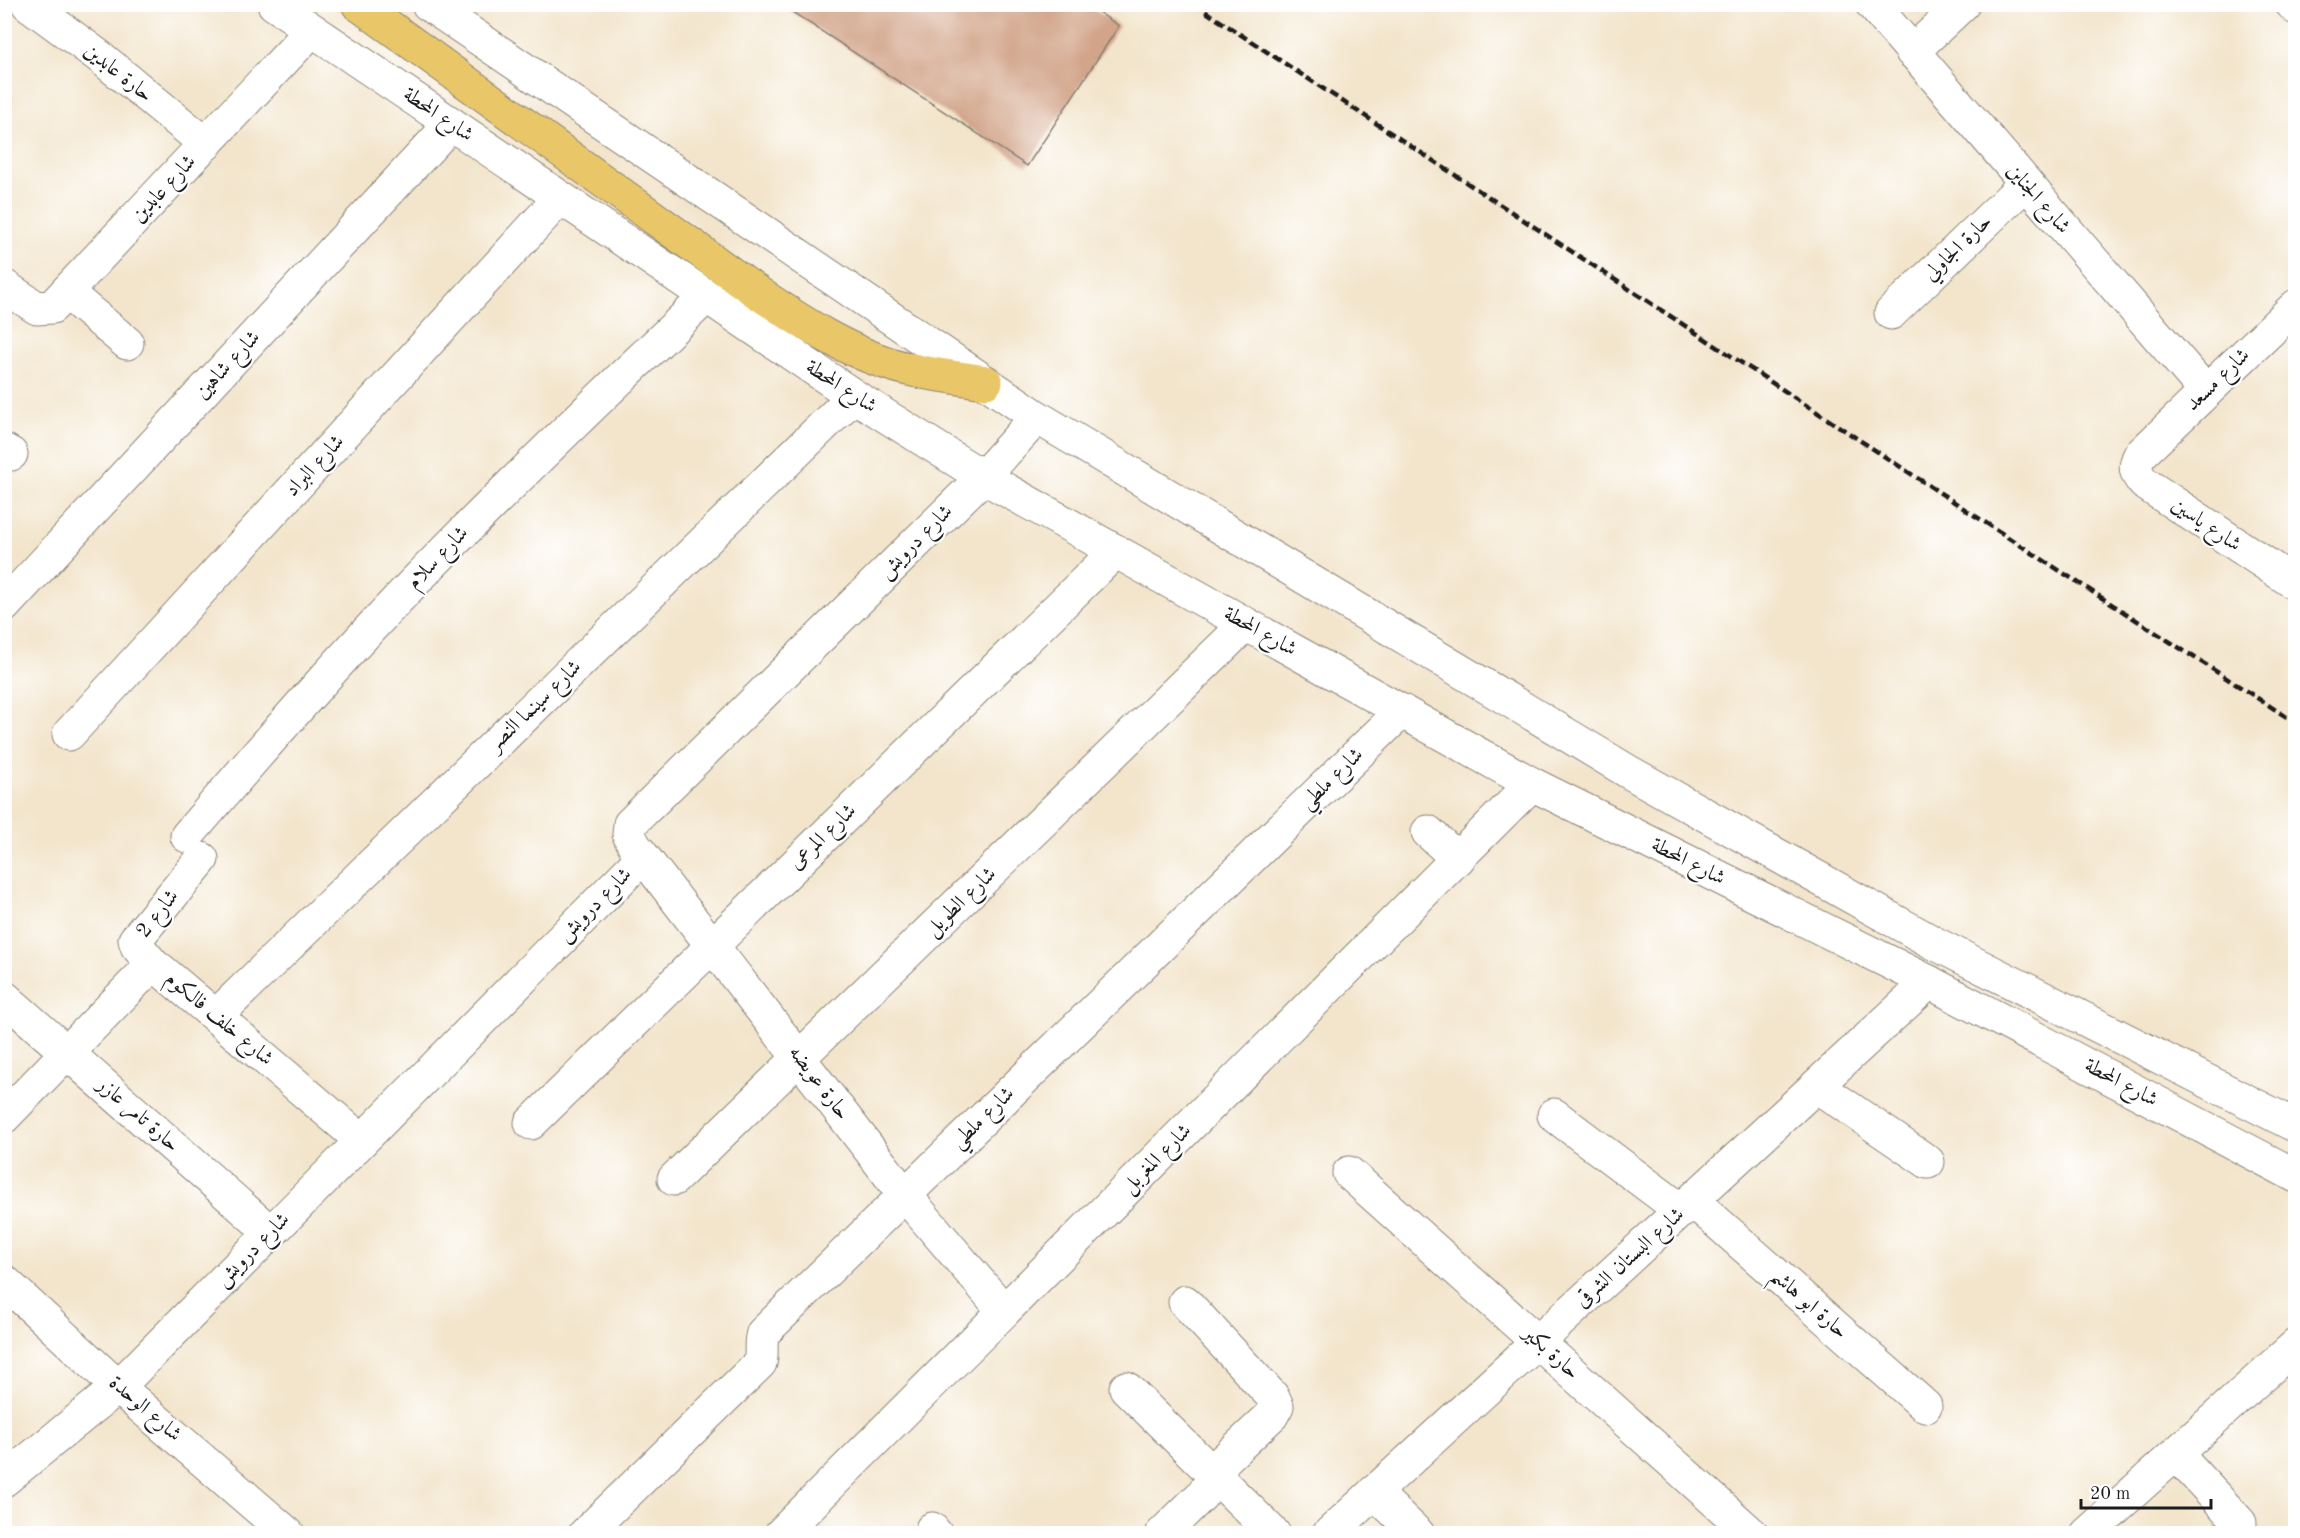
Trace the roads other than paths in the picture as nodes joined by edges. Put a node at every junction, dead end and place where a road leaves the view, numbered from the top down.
1 (28, 4) edge
2 (274, 4) edge
3 (358, 4) edge
4 (428, 4) edge
5 (1872, 4) edge
6 (1963, 4) edge
7 (2292, 4) edge
8 (2295, 8) edge
9 (312, 30) junction
10 (1912, 52) junction
11 (451, 124) junction
12 (206, 144) junction
13 (2025, 183) junction
14 (561, 198) junction
15 (4, 286) edge
16 (66, 292) junction
17 (706, 297) junction
18 (2295, 306) edge
19 (1891, 313) dead end
20 (127, 344) dead end
21 (986, 382) junction
22 (2205, 393) junction
23 (854, 396) junction
24 (1037, 417) junction
25 (2140, 455) joint
26 (983, 477) junction
27 (1116, 551) junction
28 (2295, 584) edge
29 (4, 606) edge
30 (1246, 624) junction
31 (1402, 711) junction
32 (69, 734) dead end
33 (1532, 784) junction
34 (1428, 832) dead end
35 (194, 848) joint
36 (639, 851) junction
37 (1458, 859) junction
38 (713, 945) junction
39 (156, 968) junction
40 (1929, 982) junction
41 (4, 997) edge
42 (216, 1016) junction
43 (67, 1052) junction
44 (800, 1059) junction
45 (1818, 1086) junction
46 (1554, 1115) dead end
47 (4, 1117) edge
48 (531, 1123) dead end
49 (2295, 1126) edge
50 (361, 1140) junction
51 (1928, 1162) dead end
52 (1349, 1173) dead end
53 (2295, 1176) edge
54 (674, 1179) dead end
55 (904, 1194) junction
56 (1687, 1206) junction
57 (270, 1232) junction
58 (4, 1281) edge
59 (1185, 1302) dead end
60 (1004, 1311) junction
61 (1538, 1342) junction
62 (2295, 1345) edge
63 (118, 1387) junction
64 (1125, 1388) dead end
65 (1925, 1406) dead end
66 (2176, 1454) junction
67 (1216, 1476) junction
68 (4, 1480) edge
69 (1374, 1492) junction
70 (2240, 1523) dead end
71 (288, 1533) edge
72 (585, 1533) edge
73 (781, 1533) edge
74 (1162, 1533) edge
75 (1274, 1533) edge
76 (1329, 1533) edge
77 (1418, 1533) edge
78 (1752, 1533) edge
79 (2087, 1533) edge

1 - 12 street, حارة عابدين
2 - 9 street, شارع المحطة
3 - 21 main road
4 - 21 street, شارع المحطة
5 - 10 street, شارع الجناين
6 - 10 street
7 - 8 street
9 - 11 street, شارع المحطة
9 - 12 street, شارع عابدين
10 - 13 street, شارع الجناين
11 - 14 street, شارع المحطة
11 - 29 street, شارع شاهين
12 - 16 street, شارع عابدين
13 - 19 street, حارة الجاولي
13 - 22 street, شارع الجناين
14 - 17 street, شارع المحطة
14 - 32 street, شارع البراد
15 - 16 street, شارع عابدين
16 - 20 street
17 - 23 street, شارع المحطة
17 - 35 street, شارع سلام
18 - 22 street, شارع مسعد
21 - 24 street, شارع المحطة
22 - 25 street, شارع مسعد
23 - 26 street, شارع المحطة
23 - 42 street, شارع سينما النصر
24 - 26 street, شارع درويش
24 - 49 street, شارع المحطة
25 - 28 street, شارع ياسين
26 - 27 street, شارع المحطة
26 - 36 street, شارع درويش
27 - 30 street, شارع المحطة
27 - 38 street, شارع المرعى
30 - 31 street, شارع المحطة
30 - 44 street, شارع الطويل
31 - 33 street, شارع المحطة
31 - 55 street, شارع ملطي
33 - 37 street, شارع المغربل
33 - 40 street, شارع المحطة
34 - 37 street
35 - 39 street, شارع 2
36 - 38 street, حارة عويضه
36 - 50 street, شارع درويش
37 - 60 street, شارع المغربل
38 - 44 street, حارة عويضه
38 - 48 street, شارع المرعى
39 - 42 street, شارع خلف فالكوم
39 - 43 street, شارع خلف فالكوم
40 - 45 street, شارع البستان الشرقى
40 - 53 street, شارع المحطة
41 - 43 street, حارة تامر عازر
42 - 50 street, شارع خلف فالكوم
43 - 47 street, شارع خلف فالكوم
43 - 57 street, حارة تامر عازر
44 - 54 street, شارع الطويل
44 - 55 street, حارة عويضه
45 - 51 street
45 - 56 street, شارع البستان الشرقى
46 - 56 street, حارة ابو هاشم
50 - 57 street, شارع درويش
52 - 61 street, حارة بكير
55 - 60 street, حارة عويضه
55 - 72 street, شارع ملطي
56 - 61 street, شارع البستان الشرقى
56 - 65 street, حارة ابو هاشم
57 - 63 street, شارع درويش
58 - 63 street, شارع الوحدة
59 - 67 street
60 - 73 street, شارع المغربل
61 - 69 street, شارع البستان الشرقى
61 - 78 street, حارة بكير
62 - 66 street
63 - 68 street, شارع درويش
63 - 71 street, شارع الوحدة
64 - 67 street
66 - 70 street
66 - 79 street
67 - 74 street
67 - 75 street
69 - 76 street, شارع البستان الشرقى
69 - 77 street

